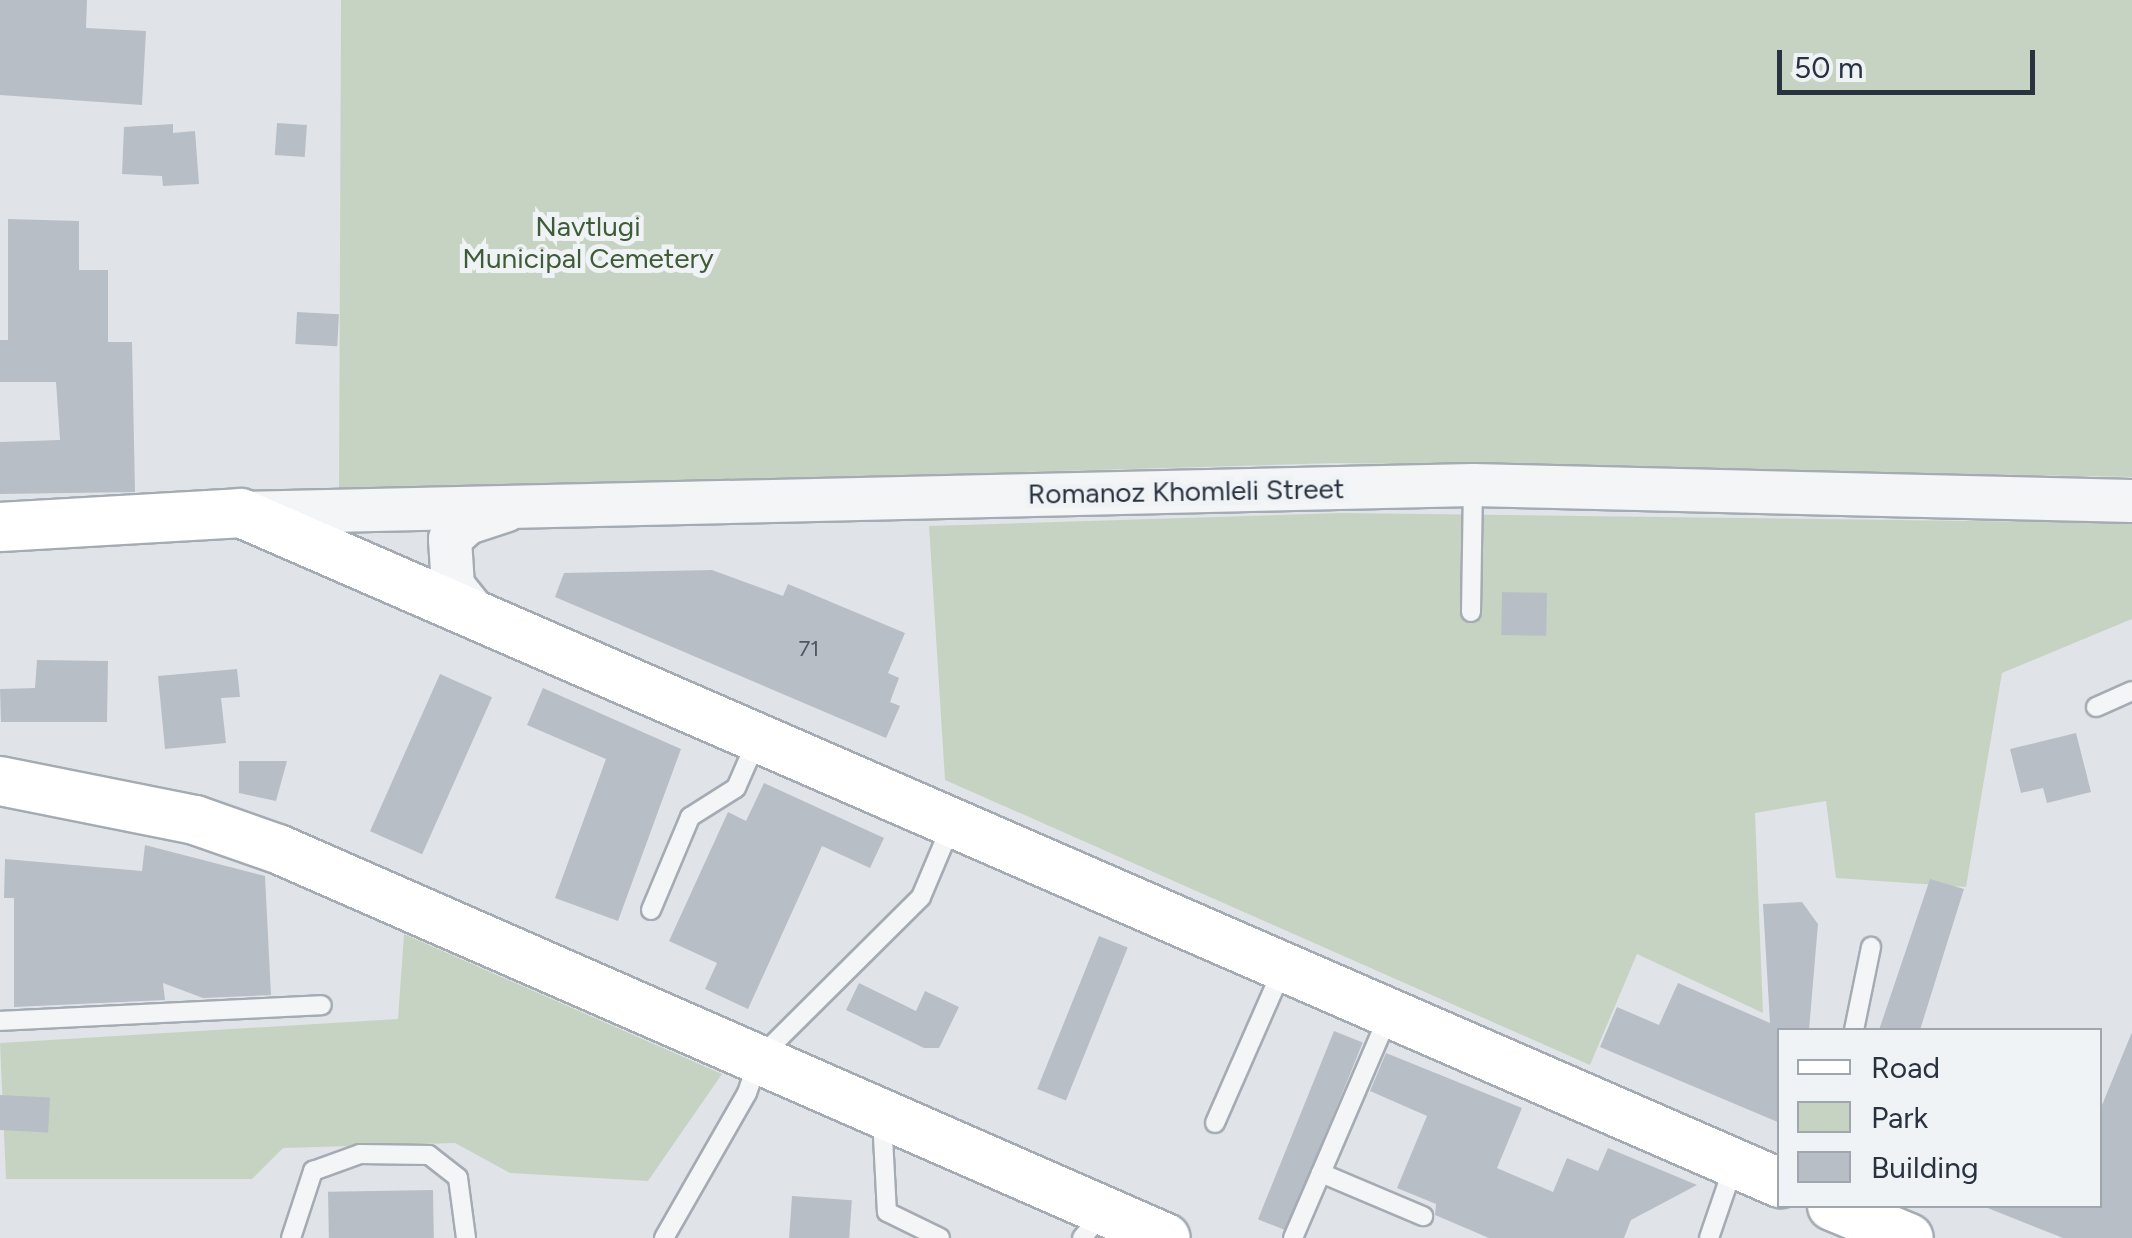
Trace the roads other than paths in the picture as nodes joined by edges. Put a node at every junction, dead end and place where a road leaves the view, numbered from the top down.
1 (1473, 484) junction
2 (2132, 500) edge
3 (516, 508) junction
4 (241, 512) junction
5 (0, 527) edge
6 (475, 612) junction
7 (1471, 612) dead end
8 (2132, 691) edge
9 (2096, 706) dead end
10 (759, 736) junction
11 (0, 781) edge
12 (953, 821) junction
13 (651, 910) dead end
14 (1872, 948) dead end
15 (1284, 966) junction
16 (322, 1005) dead end
17 (1390, 1013) junction
18 (0, 1021) edge
19 (1854, 1028) edge
20 (758, 1058) junction
21 (882, 1112) junction
22 (1215, 1123) dead end
23 (1734, 1164) junction
24 (1321, 1172) junction
25 (1777, 1182) edge
26 (1837, 1208) edge
27 (1423, 1216) dead end
28 (1094, 1224) edge
29 (1901, 1236) edge
30 (291, 1238) edge
31 (466, 1238) edge
32 (664, 1238) edge
33 (940, 1238) edge
34 (1166, 1238) edge
35 (1293, 1238) edge
36 (1709, 1238) edge

1 - 2 street, Romanoz Khomleli Street
1 - 3 street, Romanoz Khomleli Street
1 - 7 lane
3 - 4 street, Romanoz Khomleli Street
3 - 6 street
4 - 5 main road
4 - 6 main road
6 - 10 main road
8 - 9 lane
10 - 12 main road
10 - 13 lane
11 - 20 main road
12 - 15 main road
12 - 20 lane
14 - 19 lane
15 - 17 main road
15 - 22 lane
16 - 18 lane
17 - 23 main road
17 - 24 lane
20 - 21 main road
20 - 32 lane
21 - 28 main road
21 - 33 lane
23 - 25 main road
23 - 36 lane
24 - 27 lane
24 - 35 lane
26 - 29 main road
28 - 34 main road
30 - 31 lane

